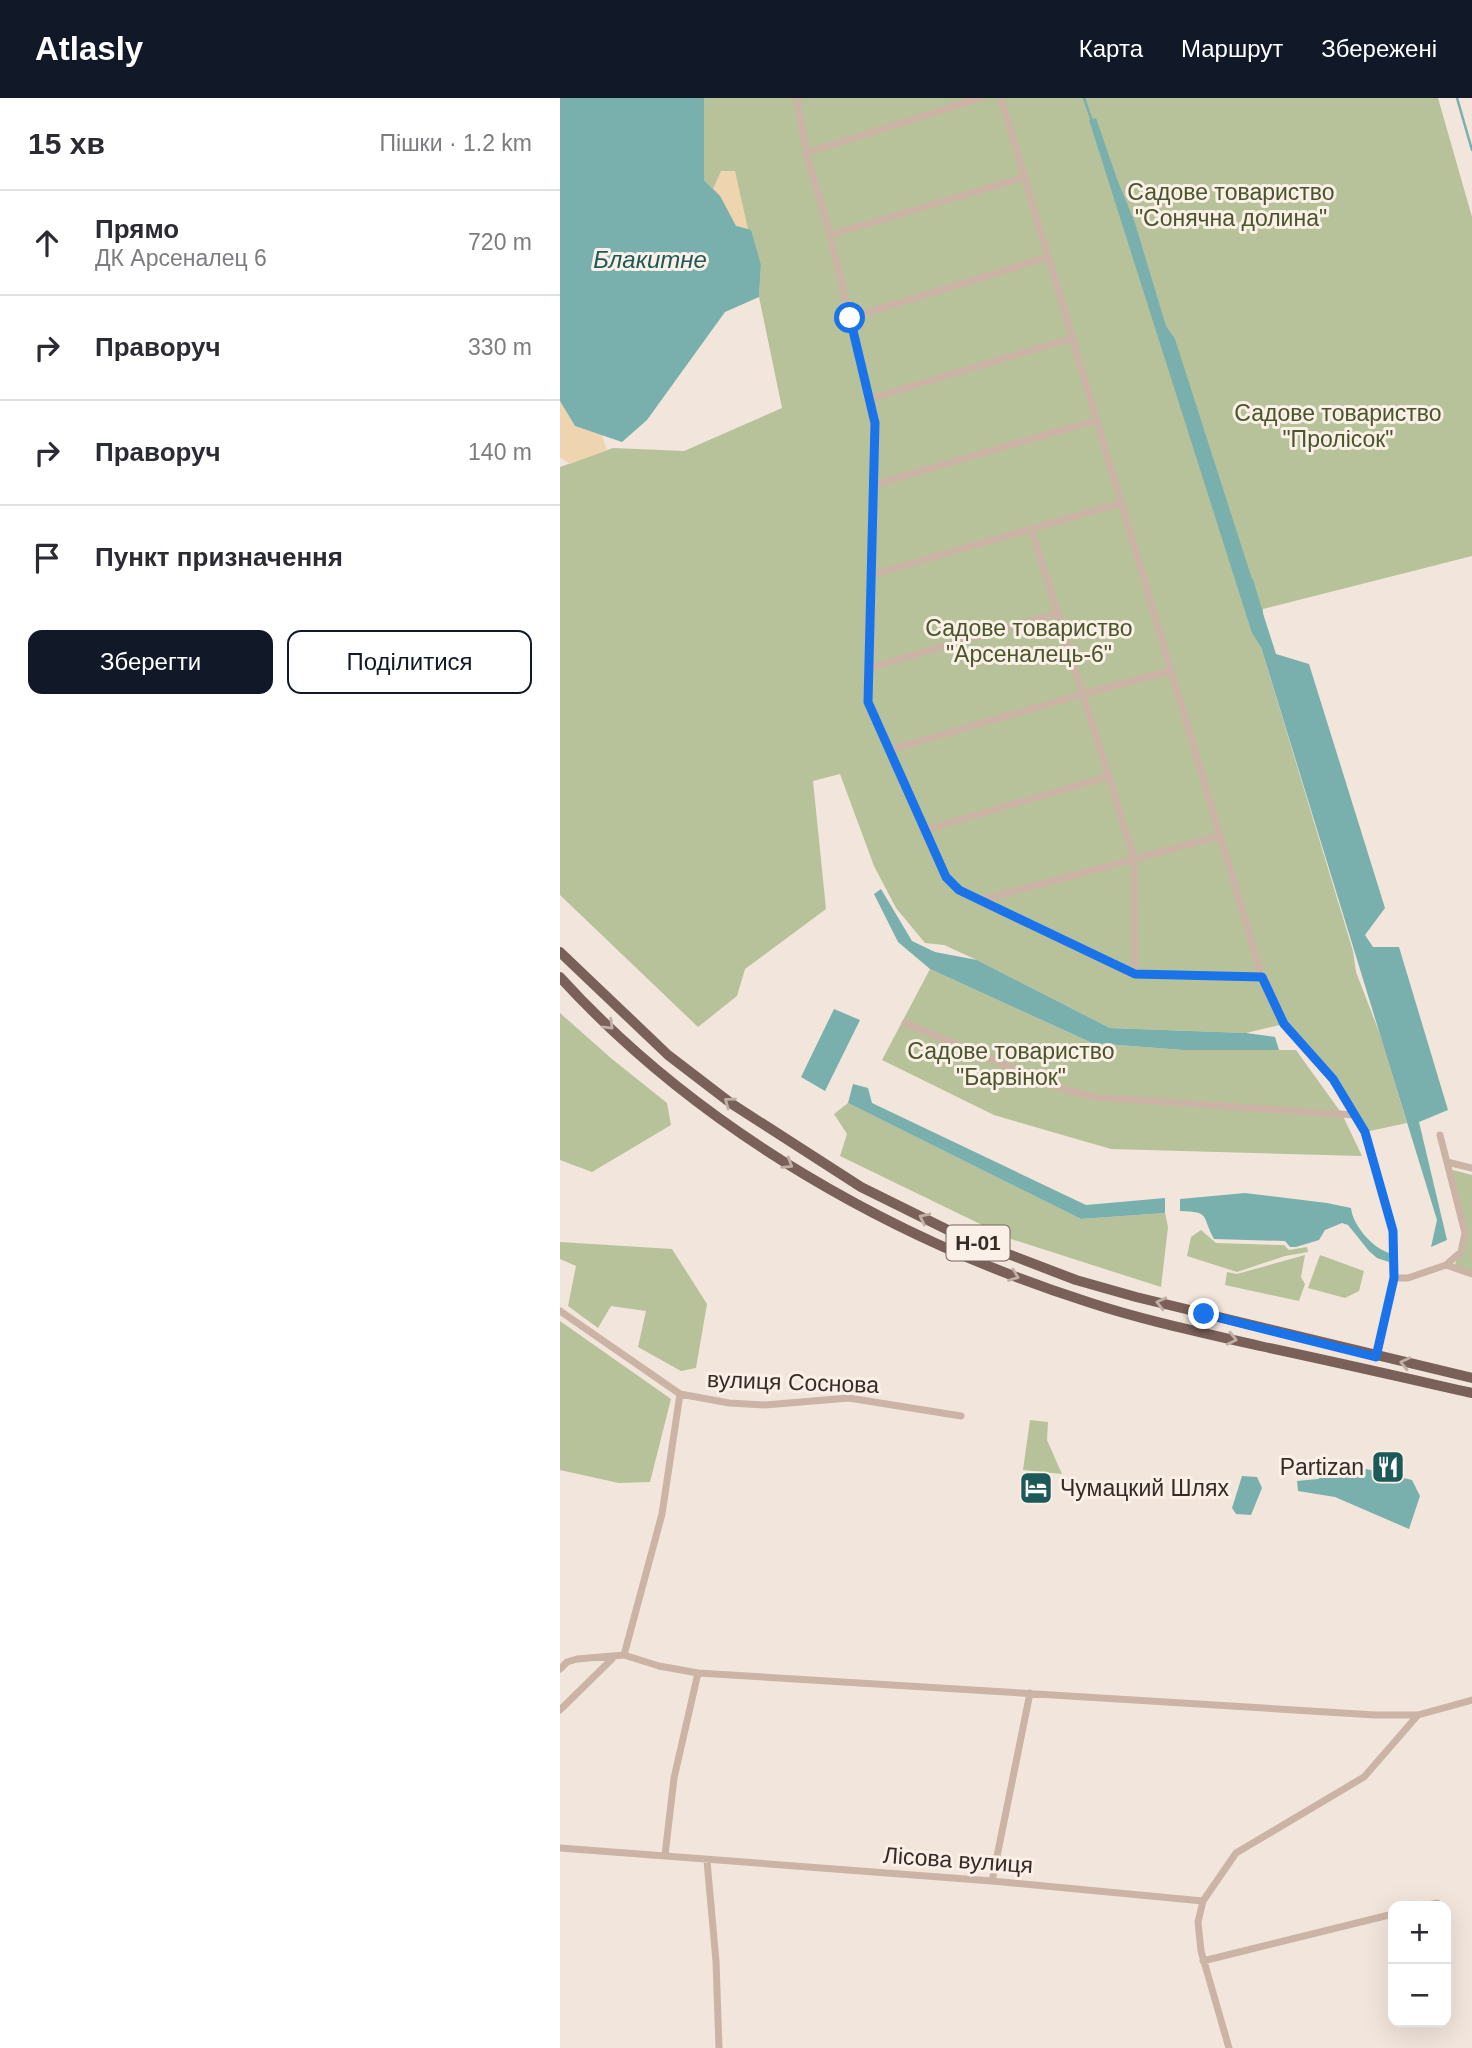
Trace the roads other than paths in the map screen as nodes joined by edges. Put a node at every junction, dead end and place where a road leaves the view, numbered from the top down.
1 (797, 98) edge
2 (981, 98) edge
3 (1001, 98) edge
4 (806, 153) junction
5 (1024, 177) junction
6 (830, 235) junction
7 (1048, 257) junction
8 (850, 318) junction
9 (1072, 338) junction
10 (869, 399) junction
11 (1097, 420) junction
12 (873, 485) junction
13 (1121, 503) junction
14 (1031, 528) junction
15 (871, 575) junction
16 (1058, 613) junction
17 (869, 668) junction
18 (1171, 671) junction
19 (1083, 694) junction
20 (889, 750) junction
21 (1109, 776) junction
22 (925, 830) junction
23 (1220, 836) junction
24 (1134, 858) junction
25 (980, 900) junction
26 (560, 952) edge
27 (1135, 974) junction
28 (560, 977) edge
29 (1262, 977) junction
30 (905, 1023) dead end
31 (1354, 1115) junction
32 (1440, 1135) dead end
33 (1447, 1162) junction
34 (1472, 1168) edge
35 (1469, 1234) edge
36 (1446, 1265) junction
37 (1472, 1274) edge
38 (1394, 1278) junction
39 (560, 1311) edge
40 (1376, 1357) junction
41 (1472, 1378) edge
42 (1472, 1393) edge
43 (680, 1394) junction
44 (961, 1416) dead end
45 (620, 1655) junction
46 (560, 1669) edge
47 (698, 1673) junction
48 (1030, 1693) junction
49 (1472, 1700) edge
50 (560, 1710) edge
51 (1418, 1715) junction
52 (560, 1848) edge
53 (665, 1856) junction
54 (707, 1861) junction
55 (992, 1881) junction
56 (1203, 1901) junction
57 (1388, 1915) edge
58 (1203, 1961) junction
59 (719, 2048) edge
60 (1229, 2048) edge

1 - 4 street
2 - 4 street
3 - 5 street
4 - 6 street
5 - 6 street
5 - 7 street
6 - 8 street
7 - 8 street
7 - 9 street
8 - 10 street
9 - 10 street
9 - 11 street
10 - 12 street
11 - 12 street
11 - 13 street
12 - 15 street
13 - 14 street
13 - 18 street
14 - 15 street
14 - 16 street
15 - 17 street
16 - 17 street
16 - 19 street
17 - 20 street
18 - 19 street
18 - 23 street
19 - 20 street
19 - 21 street
20 - 22 street
21 - 22 street
21 - 24 street
22 - 25 street
23 - 24 street
23 - 29 street
24 - 25 street
24 - 27 street
25 - 27 street
40 -> 26 main road, Н-01
27 - 29 street
28 -> 42 main road, Н-01
29 - 31 street
30 - 31 street
31 - 38 street
32 - 33 street
33 - 34 street
33 - 35 street
35 - 36 street
36 - 37 street
36 - 38 street
38 - 40 street
39 - 43 street
41 -> 40 main road, Н-01
43 - 44 street, вулиця Соснова
43 - 45 street, вулиця Соснова
45 - 46 street
45 - 47 street
45 - 50 street
47 - 48 street
47 - 53 street
48 - 51 street
48 - 55 street
49 - 51 street
51 - 56 street
52 - 53 street, Лісова вулиця
53 - 54 street, Лісова вулиця
54 - 55 street, Лісова вулиця
54 - 59 street
55 - 56 street, Лісова вулиця
56 - 58 street
57 - 58 street
58 - 60 street

